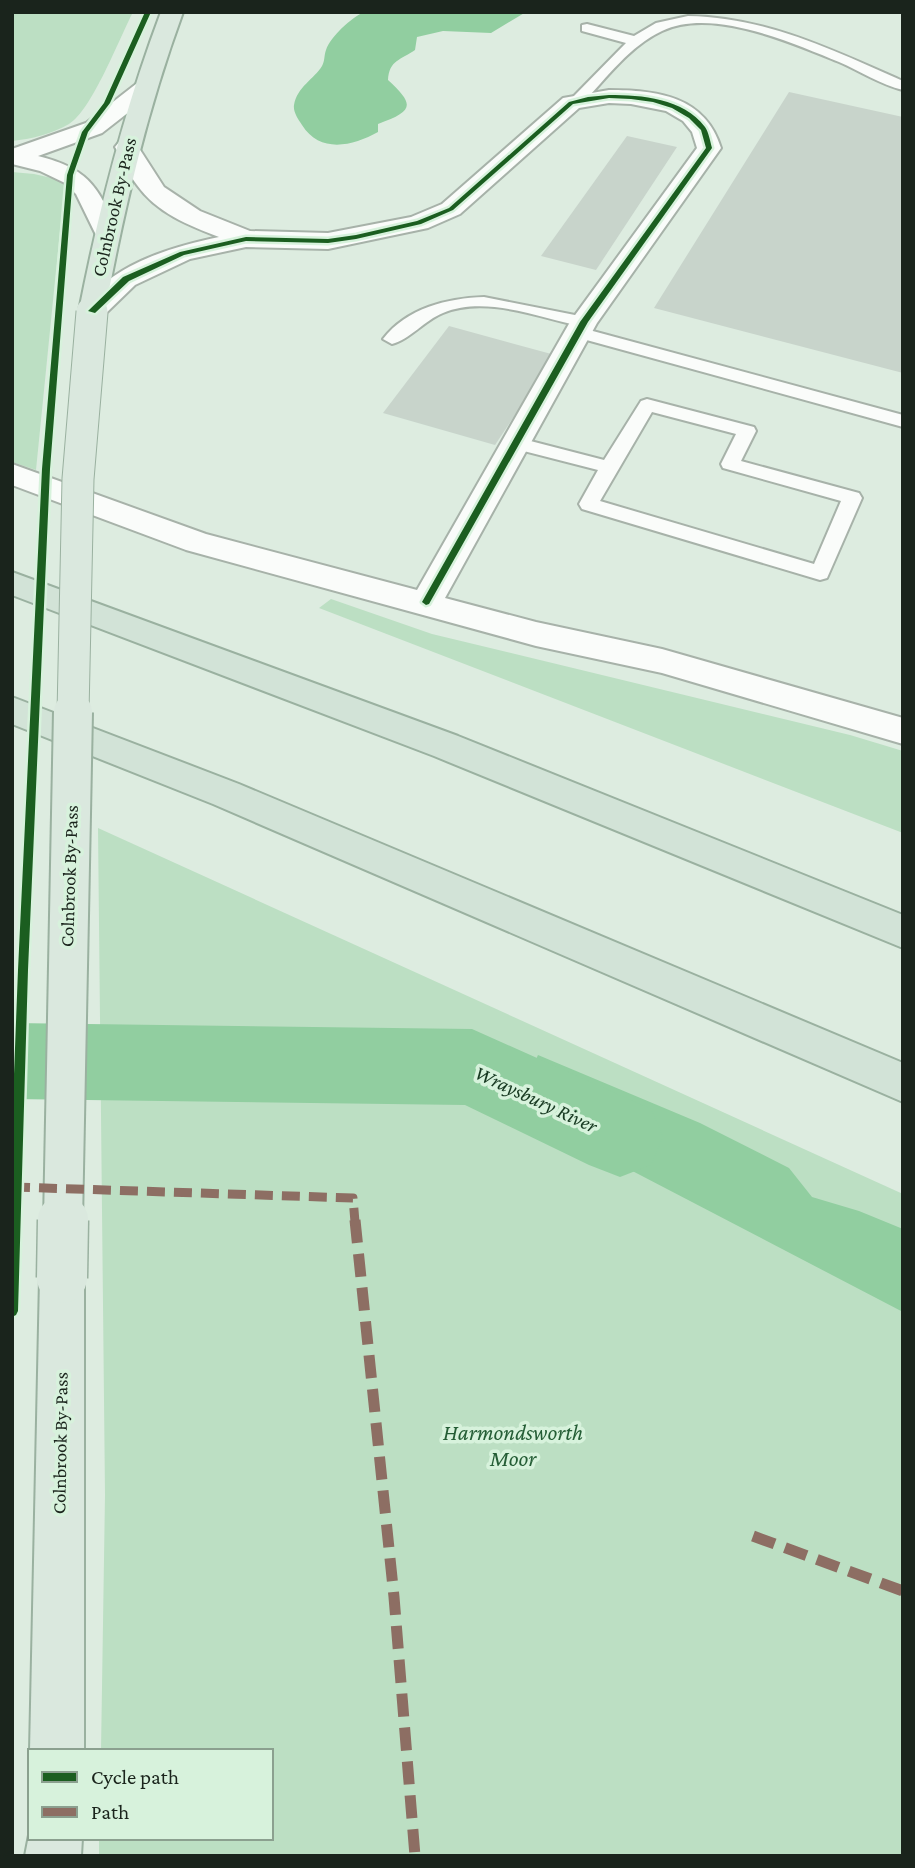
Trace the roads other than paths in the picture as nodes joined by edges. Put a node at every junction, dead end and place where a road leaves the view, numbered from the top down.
1 (172, 12) edge
2 (587, 28) dead end
3 (635, 41) junction
4 (903, 86) edge
5 (144, 89) junction
6 (578, 100) junction
7 (127, 147) junction
8 (106, 232) junction
9 (246, 239) junction
10 (92, 311) junction
11 (581, 327) junction
12 (392, 339) dead end
13 (903, 421) edge
14 (515, 443) junction
15 (609, 467) junction
16 (12, 474) edge
17 (12, 583) edge
18 (426, 602) junction
19 (12, 710) edge
20 (903, 731) edge
21 (903, 932) edge
22 (903, 1083) edge
23 (57, 1749) edge

1 - 5 highway, Colnbrook By-Pass
2 - 3 lane
3 - 4 lane
3 - 6 lane
5 - 7 highway, Colnbrook By-Pass
5 - 8 street
6 - 9 street
6 - 11 street
7 - 8 highway, Colnbrook By-Pass
7 - 9 street
8 - 10 highway, Colnbrook By-Pass
9 - 10 street
10 - 23 highway, Colnbrook By-Pass, bridge
11 - 12 lane
11 - 13 lane
11 - 14 street
14 - 15 lane
14 - 18 street
15 - 15 lane
16 - 18 street
17 - 21 highway
18 - 20 street
19 - 22 highway

